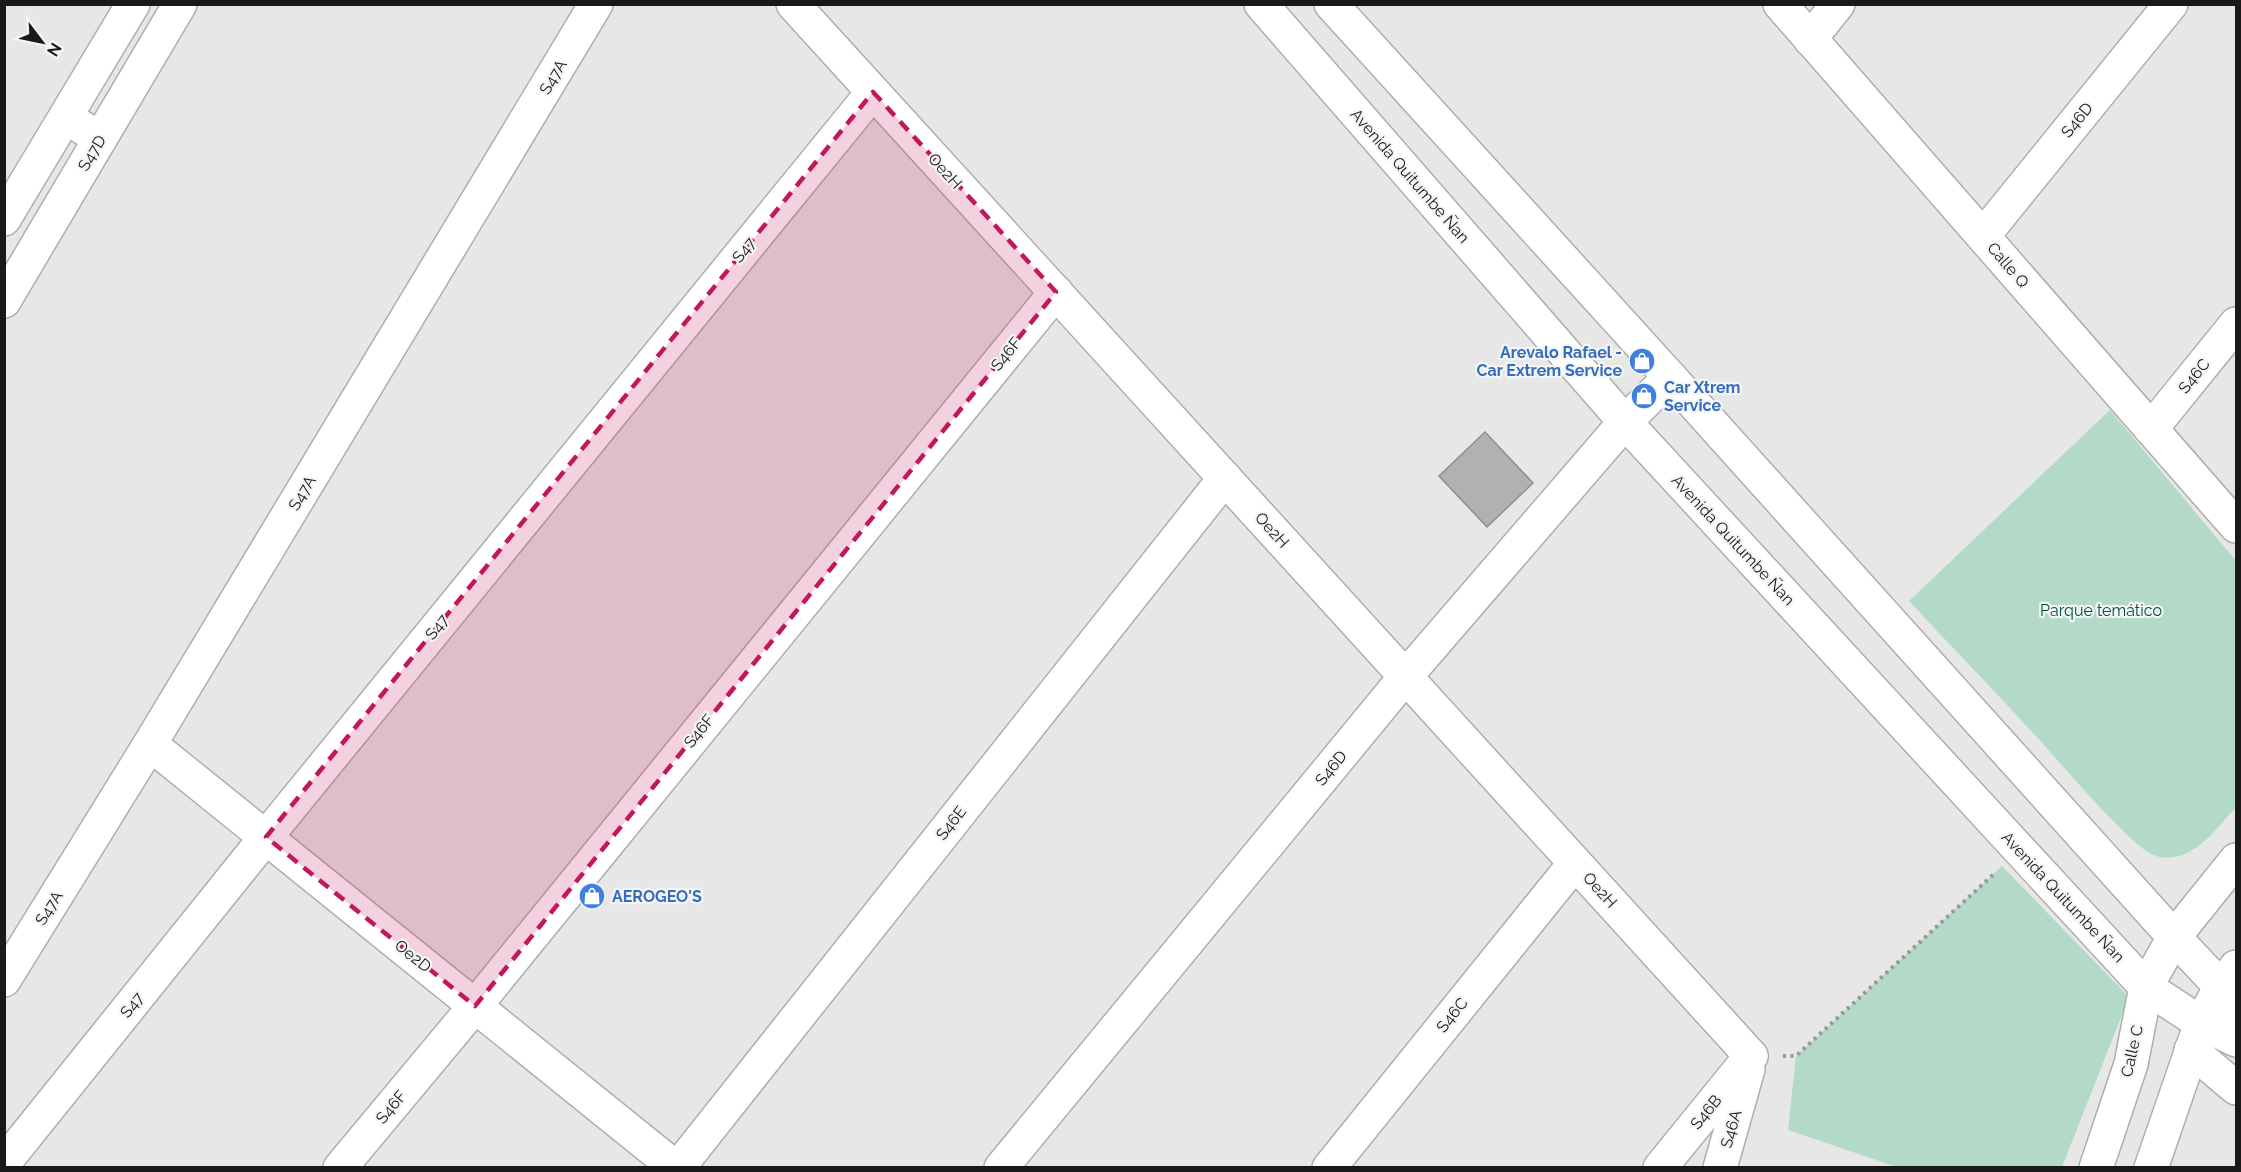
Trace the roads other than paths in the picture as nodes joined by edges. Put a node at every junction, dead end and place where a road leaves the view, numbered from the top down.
1 (133, 4) edge
2 (180, 4) edge
3 (596, 4) edge
4 (793, 4) edge
5 (1261, 4) edge
6 (1331, 4) edge
7 (1780, 4) edge
8 (1838, 4) edge
9 (2171, 4) edge
10 (1810, 39) junction
11 (873, 92) junction
12 (66, 117) junction
13 (100, 139) junction
14 (4, 219) edge
15 (1983, 236) junction
16 (1056, 292) junction
17 (4, 301) edge
18 (2236, 324) edge
19 (1670, 377) junction
20 (1625, 423) junction
21 (2151, 429) junction
22 (1225, 478) junction
23 (2236, 526) edge
24 (1406, 676) junction
25 (150, 744) junction
26 (266, 837) junction
27 (2236, 860) edge
28 (1575, 863) junction
29 (2174, 937) junction
30 (4, 980) edge
31 (2146, 987) junction
32 (2228, 988) edge
33 (475, 1006) junction
34 (2196, 1037) junction
35 (2236, 1040) edge
36 (1751, 1056) junction
37 (2236, 1088) edge
38 (4, 1163) edge
39 (340, 1167) edge
40 (677, 1167) edge
41 (1001, 1167) edge
42 (1329, 1167) edge
43 (1660, 1167) edge
44 (1720, 1167) edge
45 (2096, 1167) edge
46 (2151, 1167) edge

1 - 12 street
2 - 13 street, S47D
3 - 25 street, S47A
4 - 11 street, Oe2H
5 - 20 street, Avenida Quitumbe Ñan
6 - 19 street
7 - 10 street, Calle Q
8 - 10 street
9 - 15 street, S46D
10 - 15 street, Calle Q
11 - 16 street, Oe2H
11 - 26 street, S47
12 - 13 street
12 - 14 street
13 - 17 street, S47D
15 - 21 street, Calle Q
16 - 22 street, Oe2H
16 - 33 street, S46F
18 - 21 street, S46C
19 - 20 street, S46D
19 - 29 street
20 - 24 street, S46D
20 - 31 street, Avenida Quitumbe Ñan
21 - 23 street, Calle Q
22 - 24 street, Oe2H
22 - 40 street, S46E
24 - 28 street, Oe2H
24 - 41 street, S46D
25 - 26 street, Oe2D
25 - 30 street, S47A
26 - 33 street, Oe2D
26 - 38 street, S47
27 - 29 street, Calle C
28 - 36 street, Oe2H
28 - 42 street, S46C
29 - 31 street, Calle C
29 - 32 street
31 - 34 street, Avenida Quitumbe Ñan
31 - 45 street, Calle C
32 - 34 street
33 - 39 street, S46F
33 - 40 street, Oe2D
34 - 35 street, Avenida Quitumbe Ñan
34 - 37 street
34 - 46 street
36 - 43 street, S46B
36 - 44 street, S46A

